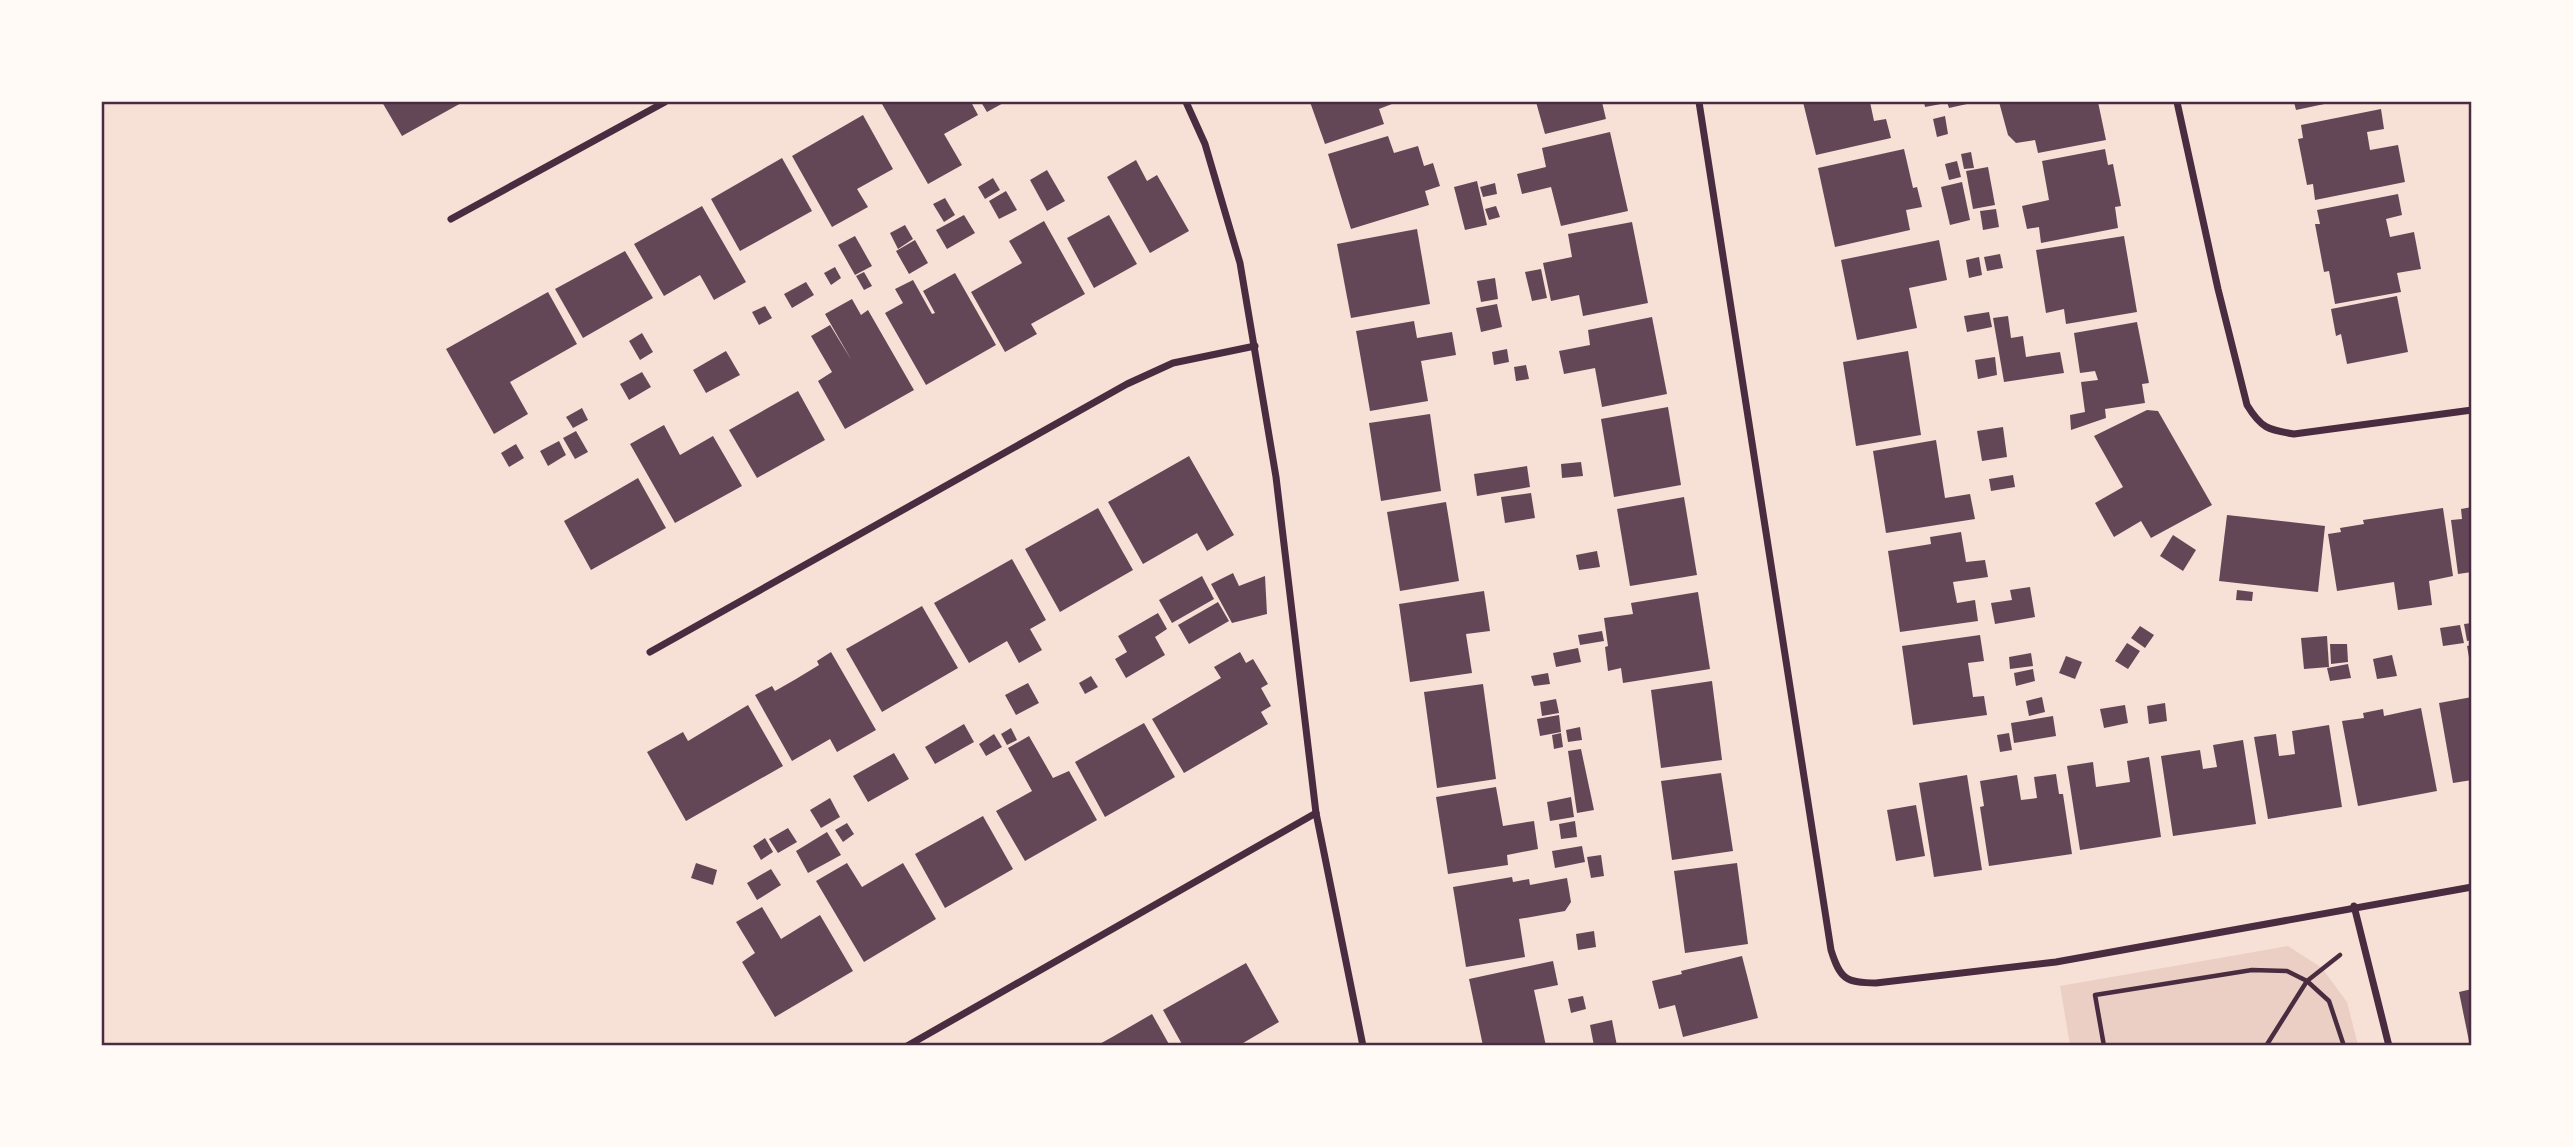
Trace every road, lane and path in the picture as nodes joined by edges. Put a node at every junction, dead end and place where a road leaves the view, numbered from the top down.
1 (665, 102) edge
2 (1186, 102) edge
3 (1699, 102) edge
4 (2177, 102) edge
5 (451, 219) dead end
6 (1255, 346) junction
7 (2472, 410) edge
8 (650, 652) dead end
9 (1316, 813) junction
10 (2472, 887) edge
11 (2354, 906) junction
12 (2361, 939) junction
13 (2307, 981) junction
14 (907, 1045) edge
15 (1363, 1045) edge
16 (2104, 1045) edge
17 (2266, 1045) edge
18 (2343, 1045) edge
19 (2389, 1045) edge

1 - 5 street
2 - 6 street
3 - 11 street
4 - 7 street
6 - 8 street
6 - 9 street
9 - 14 street
9 - 15 street
10 - 11 street
11 - 12 street
12 - 13 path
12 - 19 street
13 - 16 path
13 - 17 path
13 - 18 path

